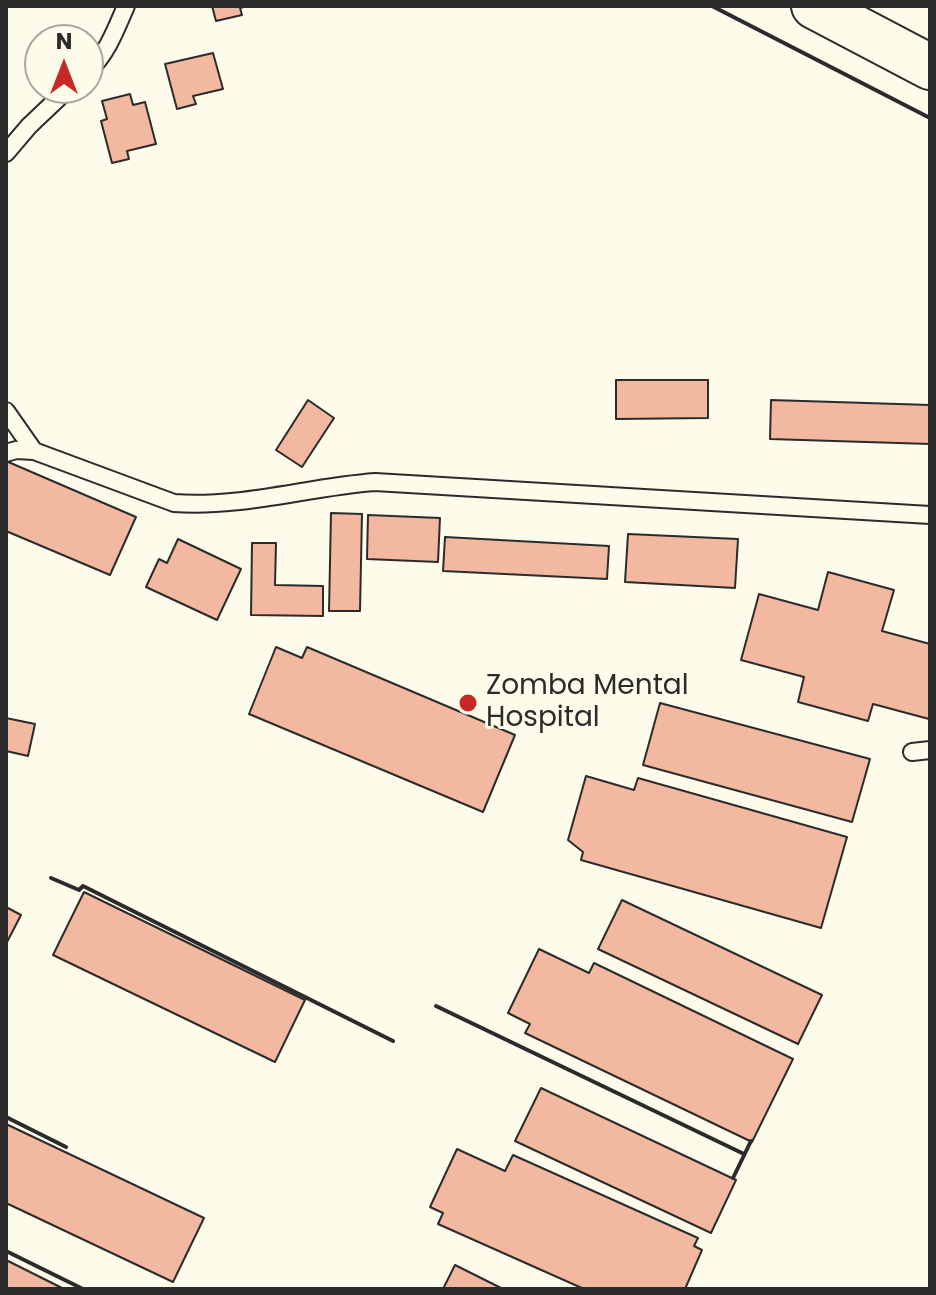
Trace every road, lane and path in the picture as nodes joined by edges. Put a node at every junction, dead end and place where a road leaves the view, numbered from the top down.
1 (126, 6) edge
2 (814, 6) edge
3 (104, 51) edge
4 (930, 67) edge
5 (52, 104) edge
6 (6, 153) edge
7 (6, 411) edge
8 (34, 451) junction
9 (6, 453) edge
10 (930, 515) edge
11 (930, 750) edge
12 (912, 752) dead end

1 - 3 lane
2 - 4 main road
5 - 6 lane
7 - 8 lane
8 - 9 lane
8 - 10 lane
11 - 12 lane

